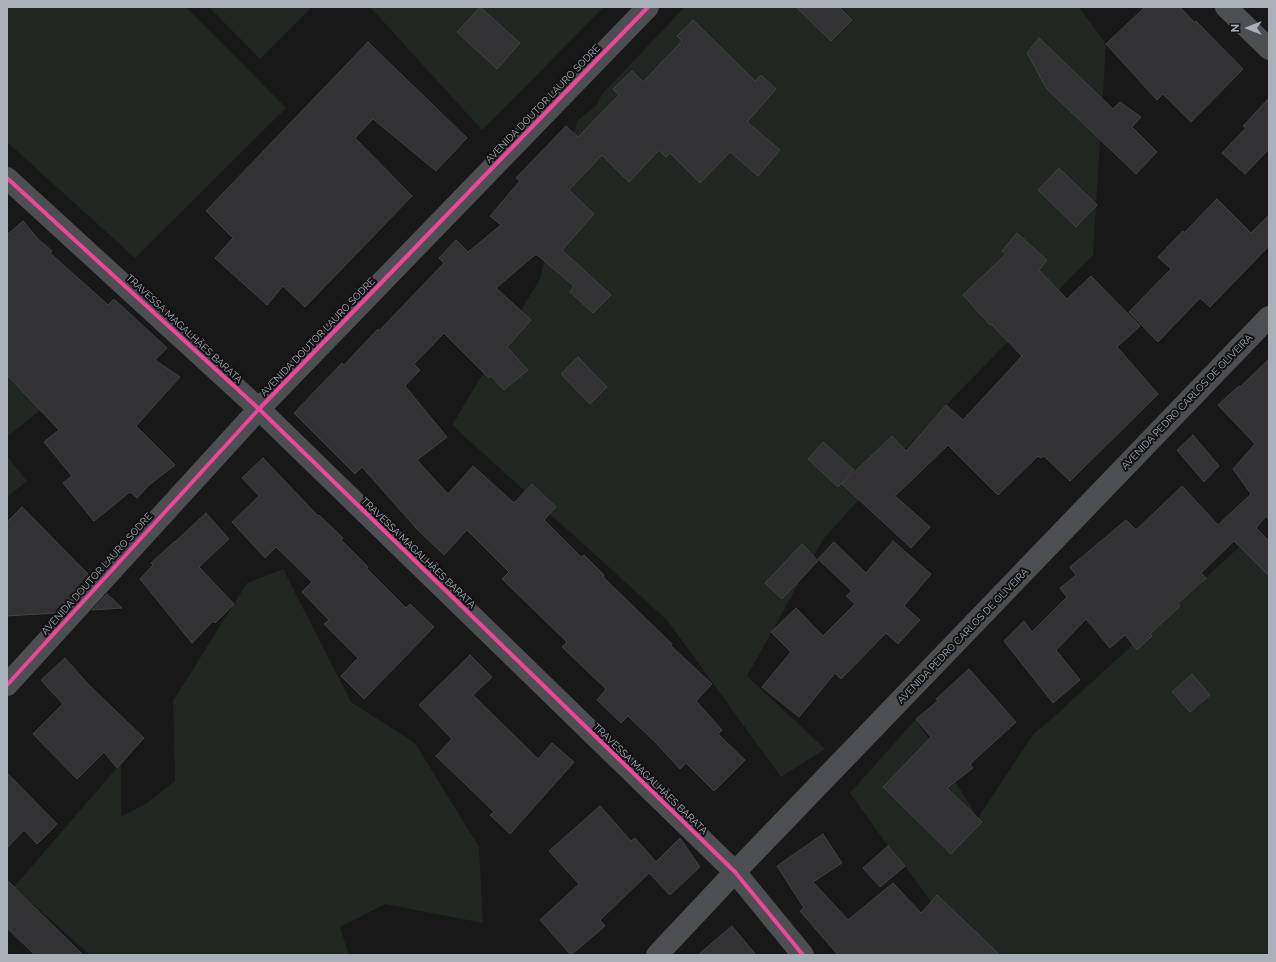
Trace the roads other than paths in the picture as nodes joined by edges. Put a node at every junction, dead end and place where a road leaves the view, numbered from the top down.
1 (648, 7) edge
2 (1226, 7) edge
3 (1269, 50) edge
4 (7, 178) edge
5 (1269, 318) edge
6 (259, 410) junction
7 (7, 685) edge
8 (735, 872) junction
9 (657, 955) edge
10 (803, 955) edge

1 - 6 street, AVENIDA DOUTOR LAURO SODRE
2 - 3 street
4 - 6 street, TRAVESSA MAGALHÃES BARATA
5 - 8 street, AVENIDA PEDRO CARLOS DE OLIVEIRA
6 - 7 street, AVENIDA DOUTOR LAURO SODRE
6 - 8 street, TRAVESSA MAGALHÃES BARATA
8 - 9 street, AVENIDA PEDRO CARLOS DE OLIVEIRA
8 - 10 street, TRAVESSA MAGALHÃES BARATA

